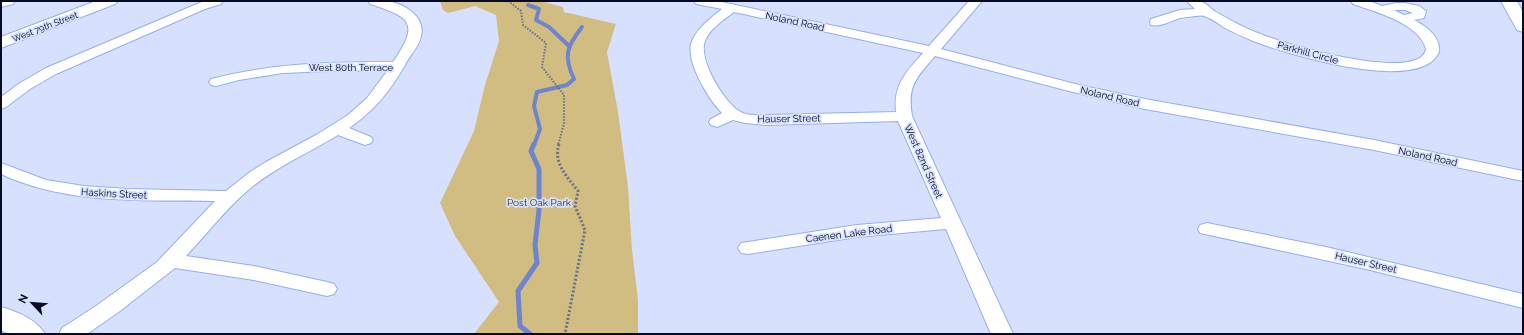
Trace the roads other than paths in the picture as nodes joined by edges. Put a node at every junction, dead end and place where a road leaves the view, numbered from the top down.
1 (9, 1) edge
2 (110, 1) edge
3 (183, 1) edge
4 (217, 1) edge
5 (374, 1) edge
6 (700, 1) edge
7 (976, 1) edge
8 (1193, 1) edge
9 (1357, 1) edge
10 (1509, 1) edge
11 (1, 3) edge
12 (201, 6) junction
13 (731, 8) junction
14 (1381, 10) junction
15 (1207, 12) junction
16 (1402, 20) junction
17 (1156, 22) dead end
18 (1523, 26) edge
19 (1, 43) edge
20 (932, 51) junction
21 (398, 66) junction
22 (216, 82) dead end
23 (1, 104) edge
24 (733, 114) junction
25 (904, 116) junction
26 (717, 122) dead end
27 (336, 129) junction
28 (365, 140) dead end
29 (1, 168) edge
30 (1523, 176) edge
31 (232, 196) junction
32 (951, 223) junction
33 (1207, 229) dead end
34 (748, 248) dead end
35 (171, 261) junction
36 (327, 289) dead end
37 (1523, 301) edge
38 (1, 317) edge
39 (31, 334) edge
40 (70, 334) edge
41 (1002, 334) edge

1 - 11 street
2 - 19 street, West 79th Street
3 - 12 street
4 - 12 street
5 - 21 street
6 - 13 street, Noland Road
7 - 20 street, West 82nd Street
8 - 15 street, Parkhill Circle
9 - 14 street, Parkhill Circle
10 - 18 street
12 - 23 street
13 - 20 street, Noland Road
13 - 24 street
14 - 16 street, Parkhill Circle
14 - 16 street
15 - 16 street, Parkhill Circle
15 - 17 street
20 - 25 street, West 82nd Street
20 - 30 street, Noland Road
21 - 22 street, West 80th Terrace
21 - 27 street, West 80th Terrace
24 - 25 street, Hauser Street
24 - 26 street
25 - 32 street, West 82nd Street
27 - 28 street
27 - 31 street, West 80th Terrace
29 - 31 street, Haskins Street
31 - 35 street, West 80th Terrace
32 - 34 street, Caenen Lake Road
32 - 41 street, West 82nd Street
33 - 37 street, Hauser Street
35 - 36 street
35 - 40 street, West 80th Terrace
38 - 39 main road

